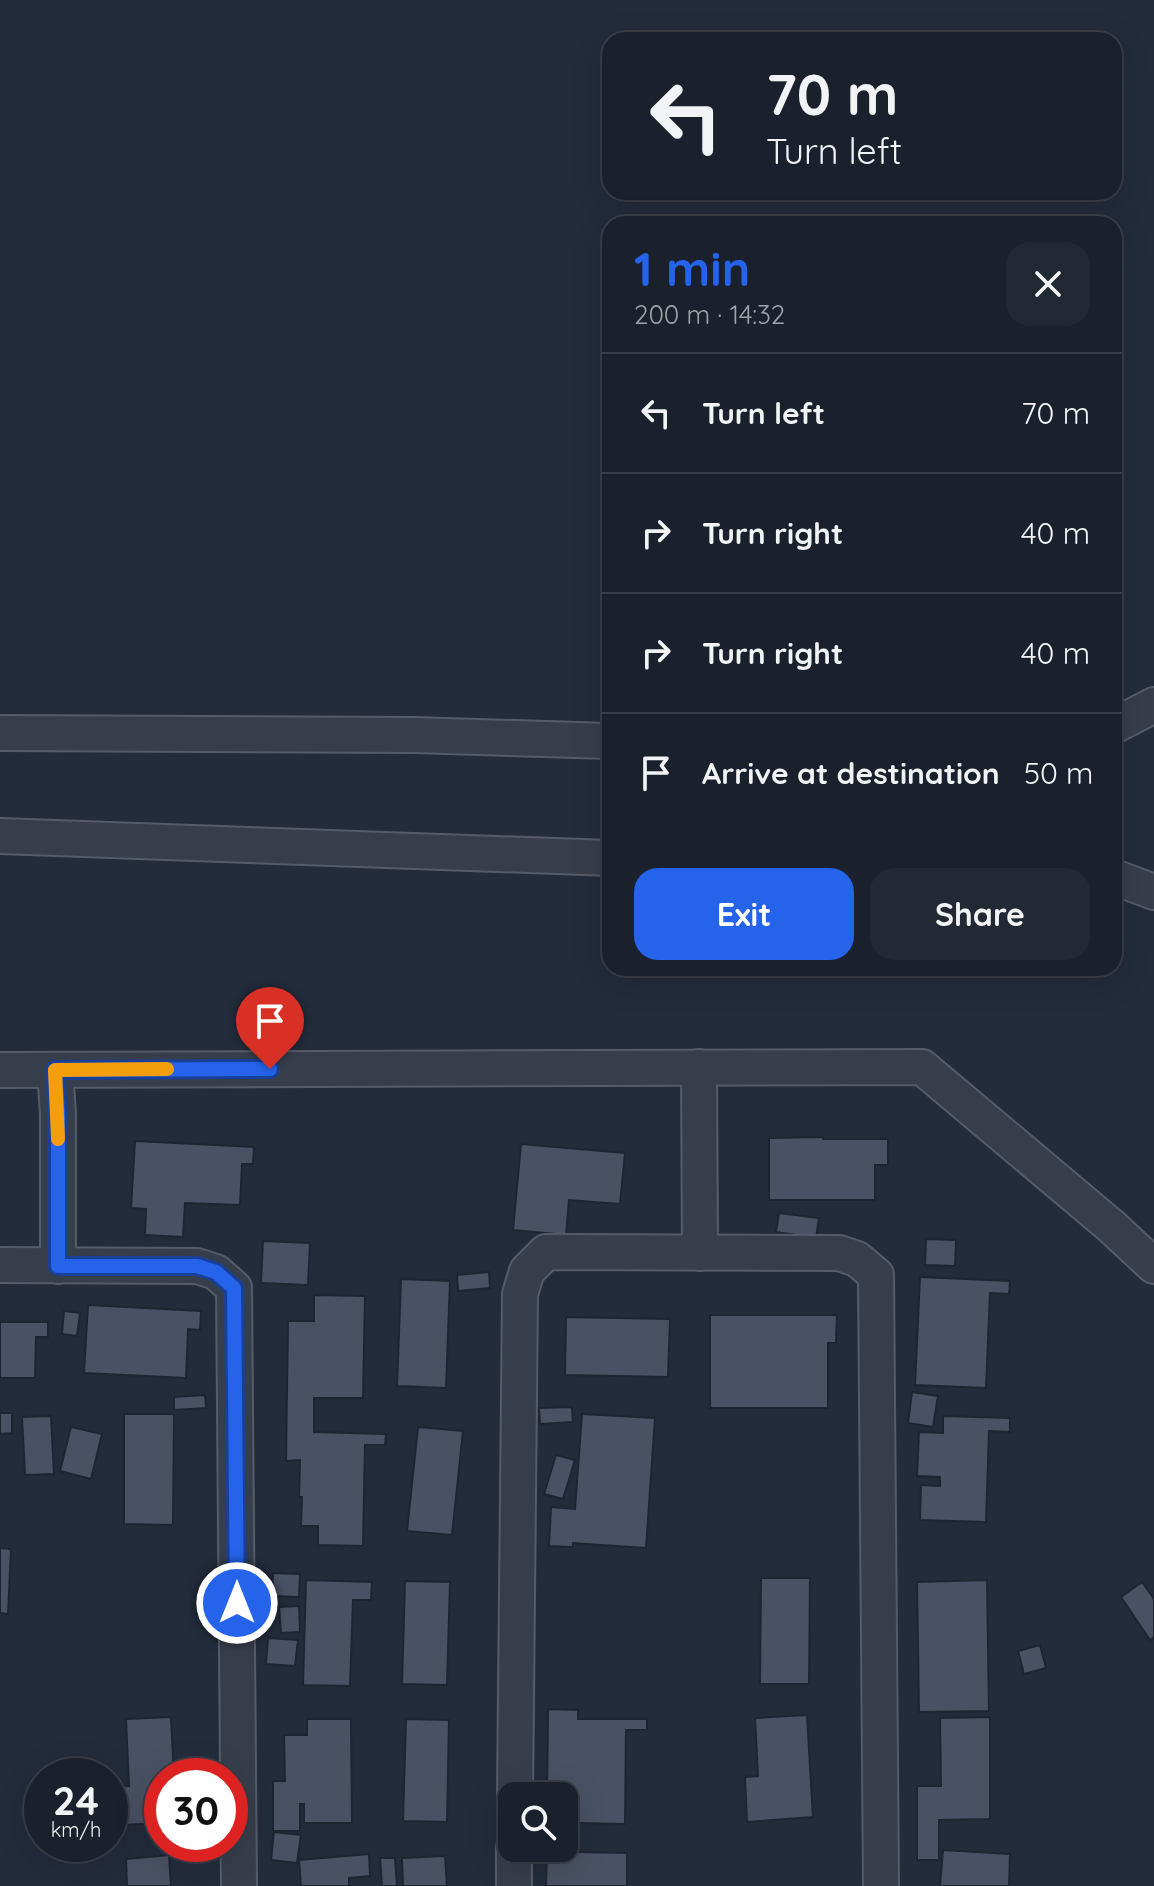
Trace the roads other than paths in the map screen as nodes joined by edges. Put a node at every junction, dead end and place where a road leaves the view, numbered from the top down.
1 (1154, 705) edge
2 (1122, 722) edge
3 (0, 733) edge
4 (602, 741) edge
5 (0, 836) edge
6 (602, 858) edge
7 (1122, 880) edge
8 (1154, 892) edge
9 (699, 1067) junction
10 (0, 1070) edge
11 (55, 1070) junction
12 (700, 1253) junction
13 (0, 1265) edge
14 (58, 1266) junction
15 (1154, 1266) edge
16 (515, 1782) edge
17 (514, 1862) edge
18 (239, 1886) edge
19 (514, 1886) edge
20 (881, 1886) edge

1 - 2 street
3 - 4 street
5 - 6 street
7 - 8 street
9 - 11 street
9 - 12 street
9 - 15 street
10 - 11 street
11 - 14 street
12 - 16 street
12 - 20 street
13 - 14 street
14 - 18 street
17 - 19 street

